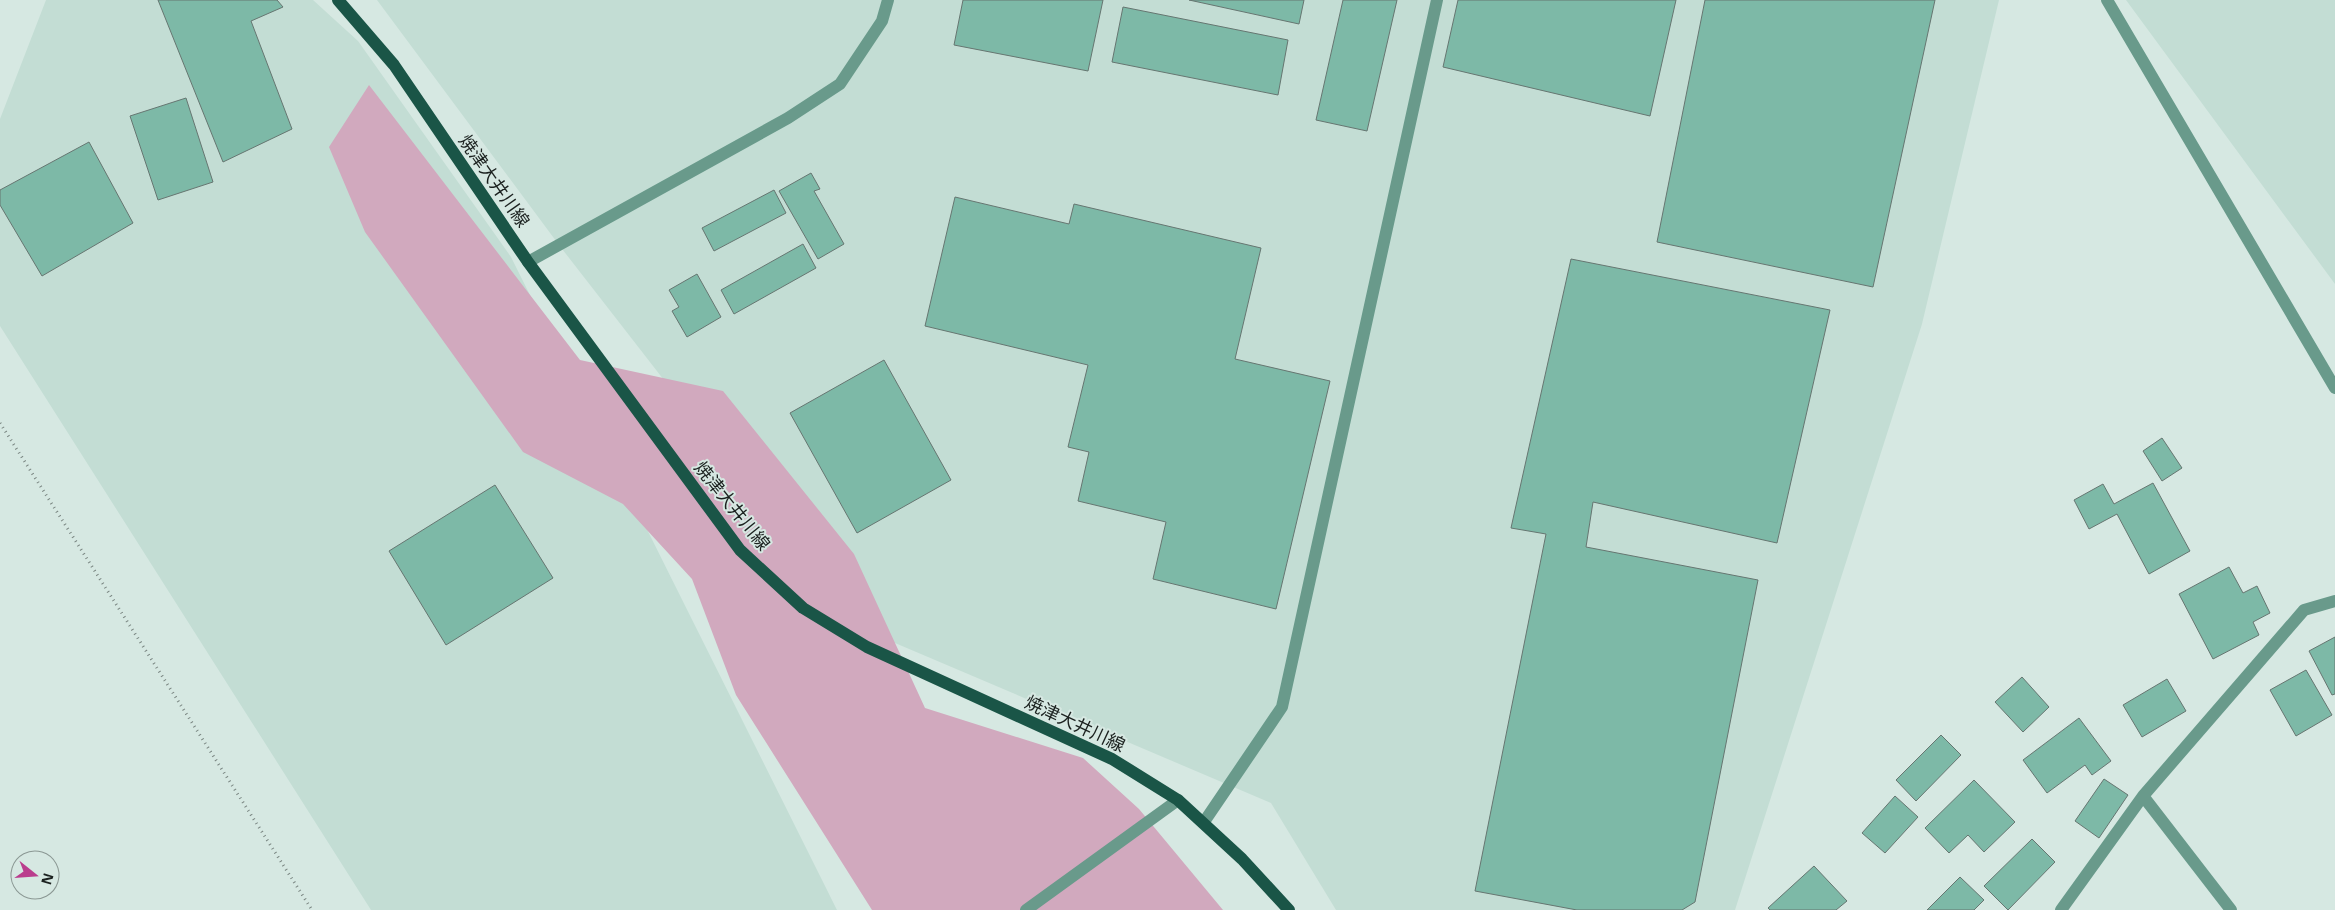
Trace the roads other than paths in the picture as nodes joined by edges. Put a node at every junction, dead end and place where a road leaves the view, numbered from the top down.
1 (338, 0) edge
2 (888, 0) edge
3 (1437, 0) edge
4 (2107, 0) edge
5 (528, 262) junction
6 (2335, 388) edge
7 (2335, 601) edge
8 (2143, 796) junction
9 (1178, 800) junction
10 (1204, 822) junction
11 (1026, 910) edge
12 (1289, 910) edge
13 (2061, 910) edge
14 (2231, 910) edge

1 - 5 main road, 焼津大井川線
2 - 5 street
3 - 10 street
4 - 6 street
5 - 9 main road, 焼津大井川線
7 - 8 street
8 - 13 street
8 - 14 street
9 - 10 main road, 焼津大井川線
9 - 11 street
10 - 12 main road, 焼津大井川線

